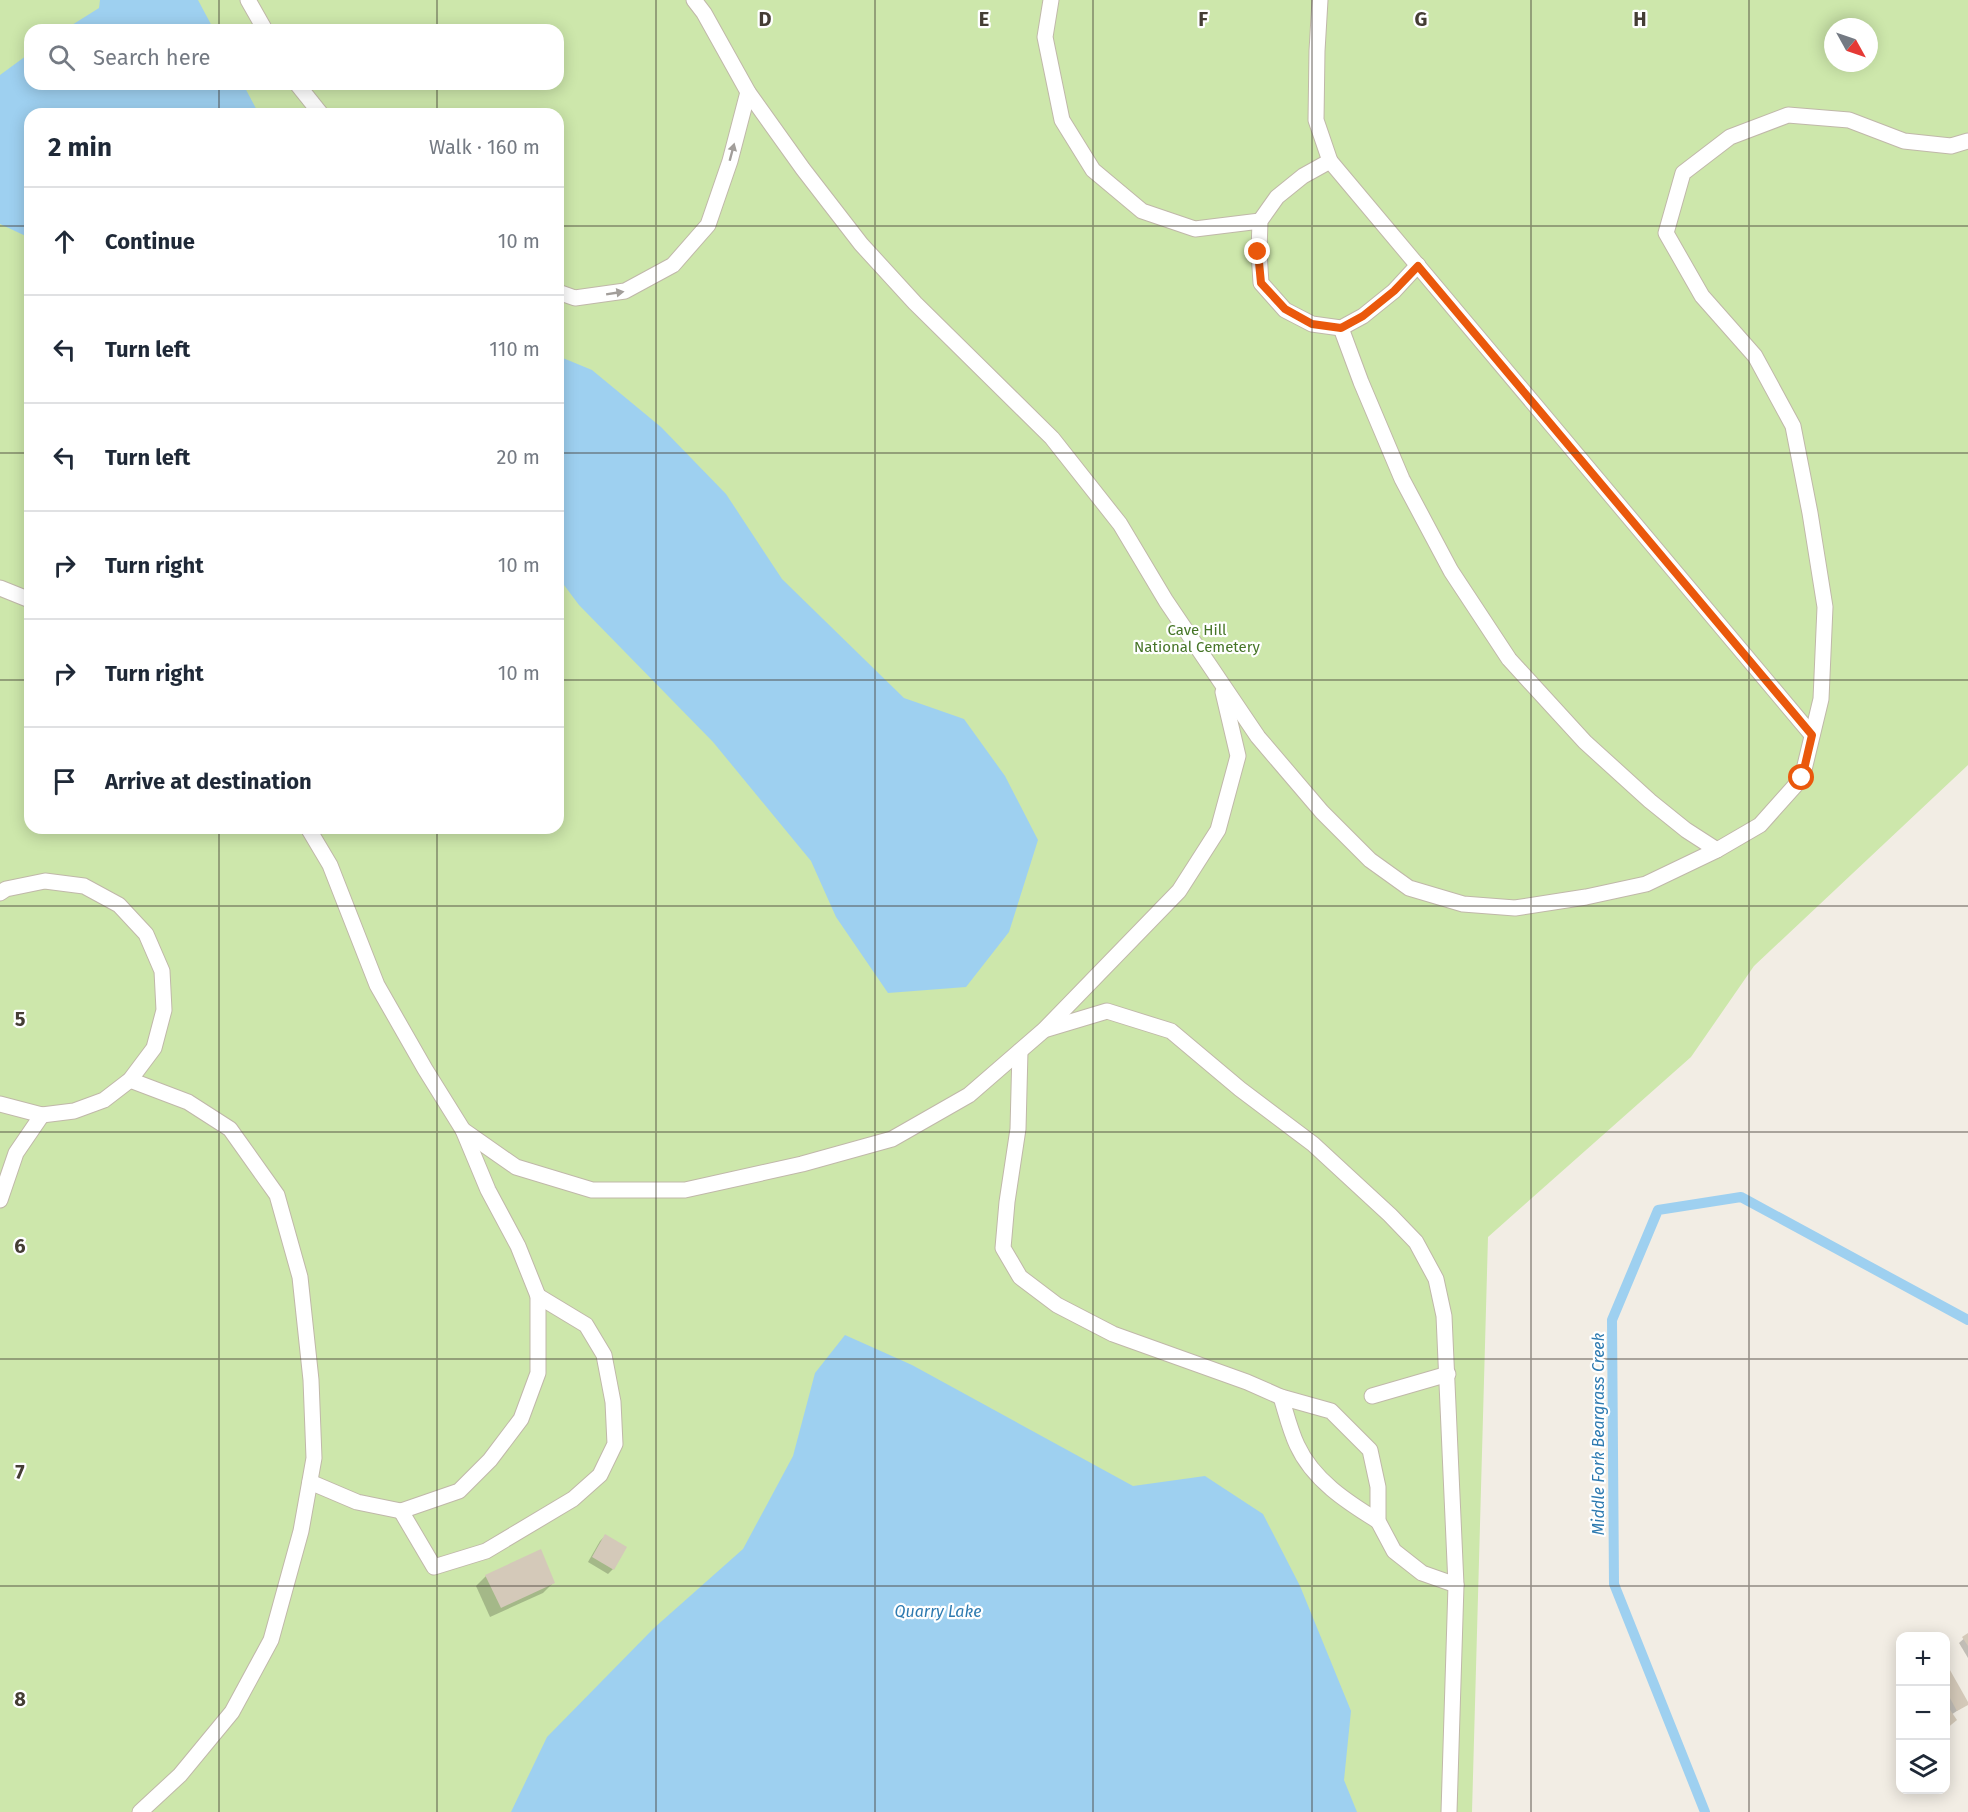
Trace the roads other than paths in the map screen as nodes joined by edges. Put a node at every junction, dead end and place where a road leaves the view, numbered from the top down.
1 (248, 0) edge
2 (694, 0) edge
3 (1051, 0) edge
4 (1320, 0) edge
5 (262, 24) edge
6 (302, 90) edge
7 (748, 92) junction
8 (316, 108) edge
9 (1968, 141) edge
10 (1330, 161) junction
11 (1260, 221) junction
12 (1418, 266) junction
13 (564, 294) edge
14 (1341, 328) junction
15 (0, 588) edge
16 (24, 598) edge
17 (1221, 683) junction
18 (1812, 735) junction
19 (312, 834) edge
20 (1717, 850) junction
21 (0, 893) edge
22 (1044, 1030) junction
23 (1020, 1051) junction
24 (130, 1080) junction
25 (0, 1104) edge
26 (42, 1114) junction
27 (463, 1130) junction
28 (0, 1200) edge
29 (538, 1296) junction
30 (1448, 1374) junction
31 (1372, 1396) dead end
32 (1281, 1397) junction
33 (310, 1482) junction
34 (401, 1511) junction
35 (1378, 1521) junction
36 (1456, 1585) junction
37 (140, 1812) edge
38 (1449, 1812) edge

1 - 5 lane
2 - 7 lane
3 - 11 lane
4 - 10 lane
6 - 8 lane
13 -> 7 lane
7 - 17 lane
9 - 18 lane
10 - 11 lane
10 - 12 lane
11 - 14 lane
12 - 14 lane
12 - 18 lane
14 - 20 lane
15 - 16 lane
17 - 20 lane
17 - 22 lane
18 - 20 lane
19 - 27 lane
21 - 24 lane
22 - 23 lane
22 - 30 lane
23 - 27 lane
23 - 32 lane
24 - 26 lane
24 - 33 lane
25 - 26 lane
26 - 28 lane
27 - 29 lane
29 - 34 lane
29 - 34 lane
30 - 31 lane
30 - 36 lane
32 - 35 lane
32 - 35 lane
33 - 34 lane
33 - 37 lane
35 - 36 lane
36 - 38 lane

